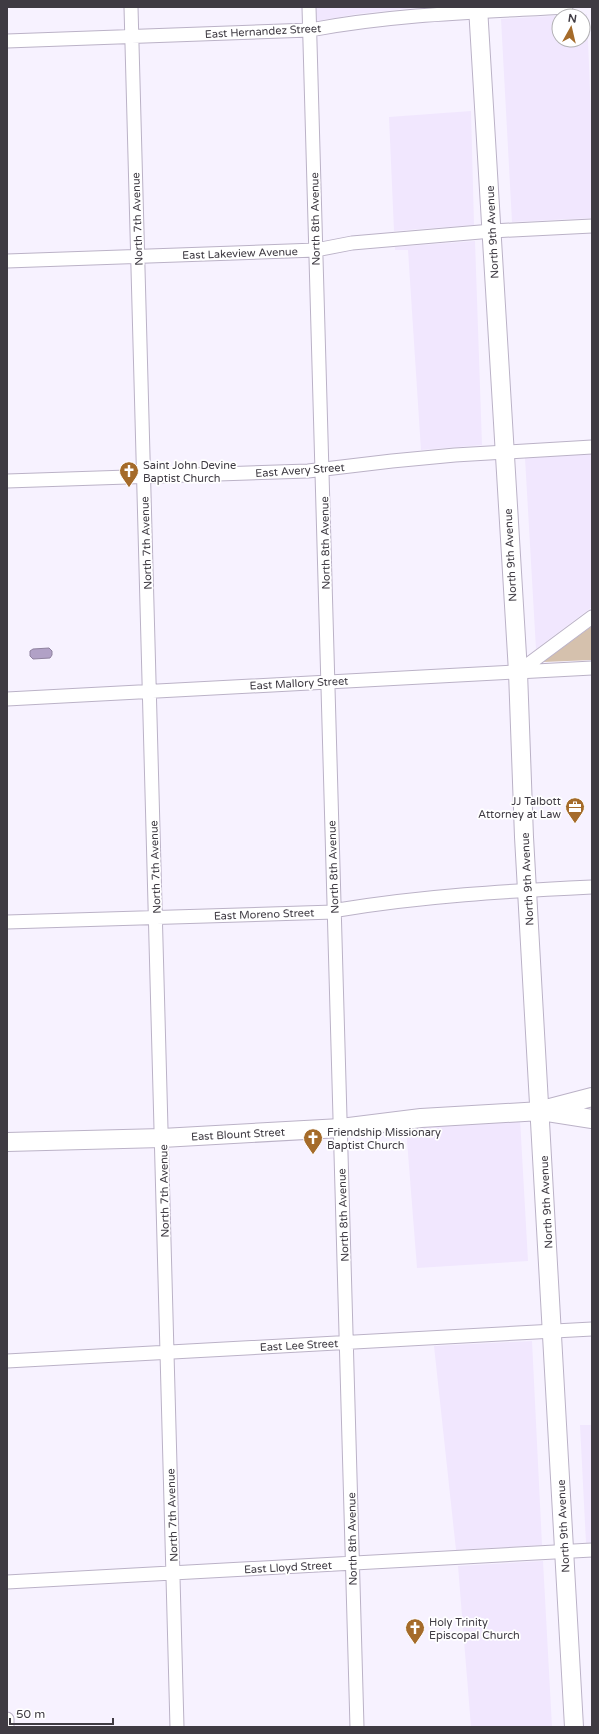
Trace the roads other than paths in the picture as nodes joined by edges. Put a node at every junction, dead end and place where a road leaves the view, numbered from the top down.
1 (131, 7) edge
2 (309, 7) edge
3 (566, 7) edge
4 (478, 9) edge
5 (310, 30) junction
6 (132, 37) junction
7 (7, 41) edge
8 (592, 226) edge
9 (492, 231) junction
10 (316, 250) junction
11 (138, 257) junction
12 (7, 261) edge
13 (592, 446) edge
14 (504, 451) junction
15 (323, 470) junction
16 (144, 478) junction
17 (7, 481) edge
18 (592, 617) edge
19 (592, 668) edge
20 (518, 672) junction
21 (328, 682) junction
22 (150, 691) junction
23 (7, 699) edge
24 (592, 887) edge
25 (528, 890) junction
26 (334, 912) junction
27 (156, 918) junction
28 (7, 922) edge
29 (592, 1097) edge
30 (541, 1111) junction
31 (592, 1119) edge
32 (341, 1128) junction
33 (162, 1138) junction
34 (7, 1142) edge
35 (592, 1329) edge
36 (552, 1331) junction
37 (347, 1342) junction
38 (168, 1352) junction
39 (7, 1361) edge
40 (592, 1550) edge
41 (564, 1552) junction
42 (352, 1564) junction
43 (174, 1573) junction
44 (7, 1582) edge
45 (7, 1719) edge
46 (7, 1727) edge
47 (177, 1727) edge
48 (357, 1727) edge
49 (574, 1727) edge

1 - 6 street, North 7th Avenue
2 - 5 street, North 8th Avenue
3 - 4 street, East Hernandez Street
4 - 5 street, East Hernandez Street
4 - 9 main road, North 9th Avenue
5 - 6 street, East Hernandez Street
5 - 10 street, North 8th Avenue
6 - 7 street, East Hernandez Street
6 - 11 street, North 7th Avenue
8 - 9 street, East Lakeview Avenue
9 - 10 street, East Lakeview Avenue
9 - 14 main road, North 9th Avenue
10 - 11 street, East Lakeview Avenue
10 - 15 street, North 8th Avenue
11 - 12 street, East Lakeview Avenue
11 - 16 street, North 7th Avenue
13 - 14 street, East Avery Street
14 - 15 street, East Avery Street
14 - 20 main road, North 9th Avenue
15 - 16 street, East Avery Street
15 - 21 street, North 8th Avenue
16 - 17 street, East Avery Street
16 - 22 street, North 7th Avenue
18 - 20 street
19 - 20 street, East Mallory Street
20 - 21 street, East Mallory Street
20 - 25 main road, North 9th Avenue
21 - 22 street, East Mallory Street
21 - 26 street, North 8th Avenue
22 - 23 street, East Mallory Street
22 - 27 street, North 7th Avenue
24 - 25 street, East Moreno Street
25 - 26 street, East Moreno Street
25 - 30 main road, North 9th Avenue
26 - 27 street, East Moreno Street
26 - 32 street, North 8th Avenue
27 - 28 street, East Moreno Street
27 - 33 street, North 7th Avenue
29 - 30 main road, East Blount Street
30 - 31 main road, East Blount Street
30 - 32 main road, East Blount Street
30 - 36 main road, North 9th Avenue
32 - 33 main road, East Blount Street
32 - 37 street, North 8th Avenue
33 - 34 main road, East Blount Street
33 - 38 street, North 7th Avenue
35 - 36 street, East Lee Street
36 - 37 street, East Lee Street
36 - 41 main road, North 9th Avenue
37 - 38 street, East Lee Street
37 - 42 street, North 8th Avenue
38 - 39 street, East Lee Street
38 - 43 street, North 7th Avenue
40 - 41 street, East Lloyd Street
41 - 42 street, East Lloyd Street
41 - 49 main road, North 9th Avenue
42 - 43 street, East Lloyd Street
42 - 48 street, North 8th Avenue
43 - 44 street, East Lloyd Street
43 - 47 street, North 7th Avenue
45 - 46 street

